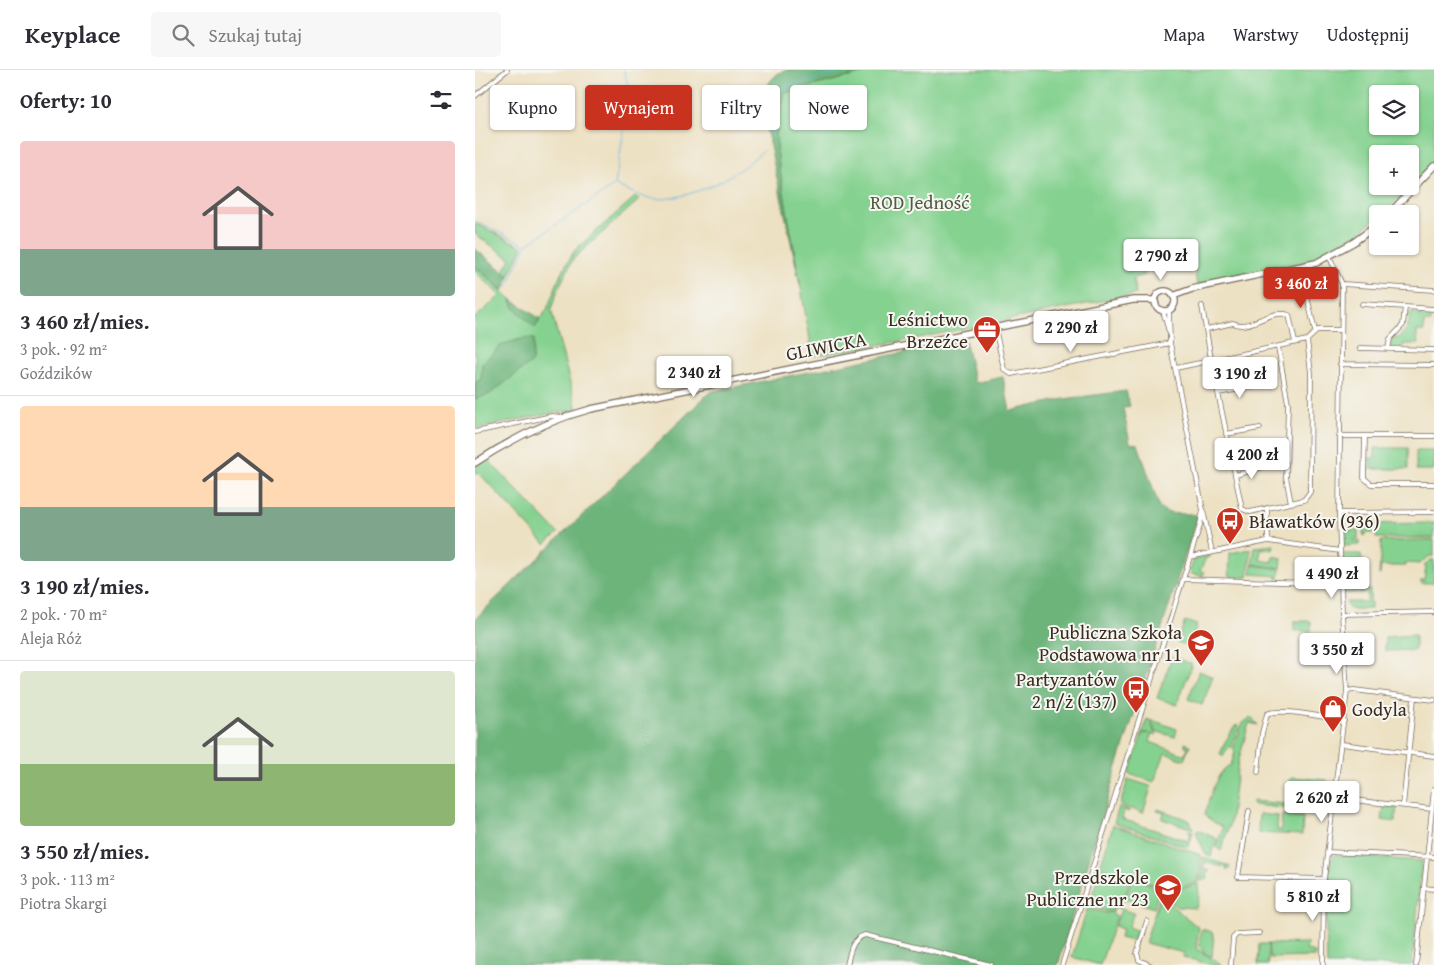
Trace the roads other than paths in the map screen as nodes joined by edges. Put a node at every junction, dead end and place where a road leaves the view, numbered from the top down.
1 (507, 70) edge
2 (475, 96) edge
3 (1434, 166) edge
4 (1397, 205) edge
5 (1369, 231) edge
6 (1329, 256) junction
7 (1305, 283) dead end
8 (1342, 284) junction
9 (1434, 290) edge
10 (1173, 296) junction
11 (1155, 300) junction
12 (1362, 304) dead end
13 (1203, 306) dead end
14 (1405, 307) junction
15 (1434, 309) edge
16 (1166, 310) junction
17 (995, 328) junction
18 (1207, 329) junction
19 (1341, 330) junction
20 (1315, 331) junction
21 (1307, 340) junction
22 (1295, 342) junction
23 (1171, 343) junction
24 (1278, 347) junction
25 (1360, 348) dead end
26 (1388, 349) junction
27 (1434, 350) edge
28 (1211, 359) junction
29 (1340, 364) junction
30 (1434, 365) edge
31 (1176, 368) junction
32 (1258, 386) dead end
33 (1218, 394) junction
34 (564, 417) junction
35 (521, 422) junction
36 (1260, 428) dead end
37 (475, 432) edge
38 (526, 434) junction
39 (1226, 434) junction
40 (1339, 436) junction
41 (1434, 436) edge
42 (1365, 437) junction
43 (475, 463) edge
44 (1262, 467) dead end
45 (1236, 475) junction
46 (1434, 484) edge
47 (1291, 503) junction
48 (1267, 508) junction
49 (1203, 510) junction
50 (1434, 512) edge
51 (1339, 513) junction
52 (1269, 540) junction
53 (1340, 551) junction
54 (1212, 552) junction
55 (1190, 557) junction
56 (1183, 579) junction
57 (1341, 584) junction
58 (1434, 612) edge
59 (1342, 614) junction
60 (1347, 691) junction
61 (1414, 698) junction
62 (1434, 700) edge
63 (1344, 721) junction
64 (1342, 744) junction
65 (1408, 752) junction
66 (1434, 756) edge
67 (1258, 772) dead end
68 (1434, 789) edge
69 (1335, 798) junction
70 (1403, 806) junction
71 (1432, 809) junction
72 (1249, 811) dead end
73 (1327, 852) junction
74 (1427, 857) junction
75 (1434, 857) edge
76 (1324, 879) junction
77 (1424, 888) junction
78 (1434, 890) edge
79 (1147, 921) dead end
80 (1259, 933) dead end
81 (847, 965) edge
82 (991, 965) edge
83 (1062, 965) edge
84 (1150, 965) edge
85 (1231, 965) edge
86 (1323, 965) edge
87 (1417, 965) edge

1 - 2 street
3 - 4 main road
5 - 6 main road
6 - 8 street
6 - 10 main road
7 - 20 street
8 - 9 street
8 - 19 street
10 - 11 main road
10 - 16 main road
11 - 16 main road
11 - 17 main road, GLIWICKA
12 - 14 street
13 - 18 street
14 - 15 street
14 - 26 street
16 - 23 street
17 - 23 street
17 - 34 main road, GLIWICKA
18 - 22 street
18 - 28 street
19 - 20 street
19 - 29 street
20 - 21 street
21 - 22 street
21 - 47 street
22 - 24 street
23 - 31 street
24 - 28 street
24 - 47 street
25 - 26 street
26 - 27 street
28 - 31 street
28 - 33 street
29 - 30 street
29 - 40 street
31 - 49 street
32 - 33 street
33 - 39 street
34 - 35 street, GLIWICKA
34 - 38 main road, GLIWICKA
35 - 37 street, GLIWICKA
35 - 38 street
36 - 39 street
38 - 43 main road, GLIWICKA
39 - 45 street
40 - 42 street
40 - 51 street
41 - 42 street
42 - 46 street
44 - 45 street
45 - 48 street
47 - 48 street
48 - 52 street
49 - 54 street
49 - 55 street
50 - 51 street
51 - 53 street
52 - 53 street
52 - 54 street
53 - 57 street
54 - 55 street
55 - 56 street
56 - 57 street
56 - 83 street
57 - 59 street
58 - 59 street
59 - 60 street
60 - 61 street
60 - 63 street
61 - 62 street
61 - 65 street
63 - 64 street
63 - 67 street
64 - 65 street
64 - 69 street
65 - 66 street
65 - 70 street
68 - 71 street
69 - 70 street
69 - 73 street
70 - 71 street
71 - 74 street
72 - 76 street
73 - 74 street
73 - 76 street
74 - 75 street
74 - 77 street
76 - 86 street
77 - 78 street
77 - 87 street
79 - 84 street
80 - 85 street
81 - 82 street

